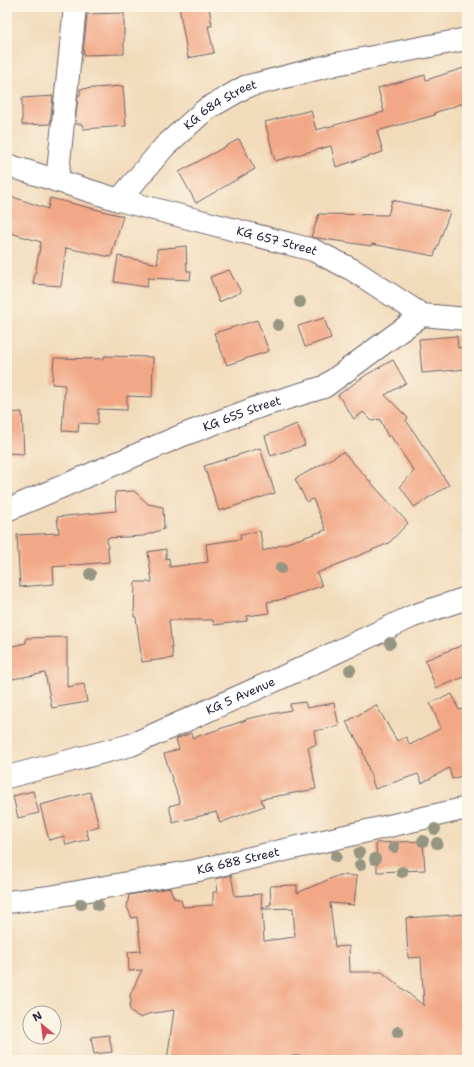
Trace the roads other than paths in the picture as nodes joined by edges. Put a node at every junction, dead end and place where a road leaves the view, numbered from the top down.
1 (75, 7) edge
2 (467, 39) edge
3 (7, 165) edge
4 (57, 181) junction
5 (119, 200) junction
6 (422, 315) junction
7 (467, 319) edge
8 (7, 510) edge
9 (467, 598) edge
10 (7, 777) edge
11 (467, 808) edge
12 (7, 902) edge

1 - 4 street
2 - 5 street, KG 684 Street
3 - 4 street
4 - 5 street
5 - 6 street, KG 657 Street
6 - 7 street
6 - 8 street, KG 655 Street
9 - 10 street, KG 5 Avenue
11 - 12 street, KG 688 Street

